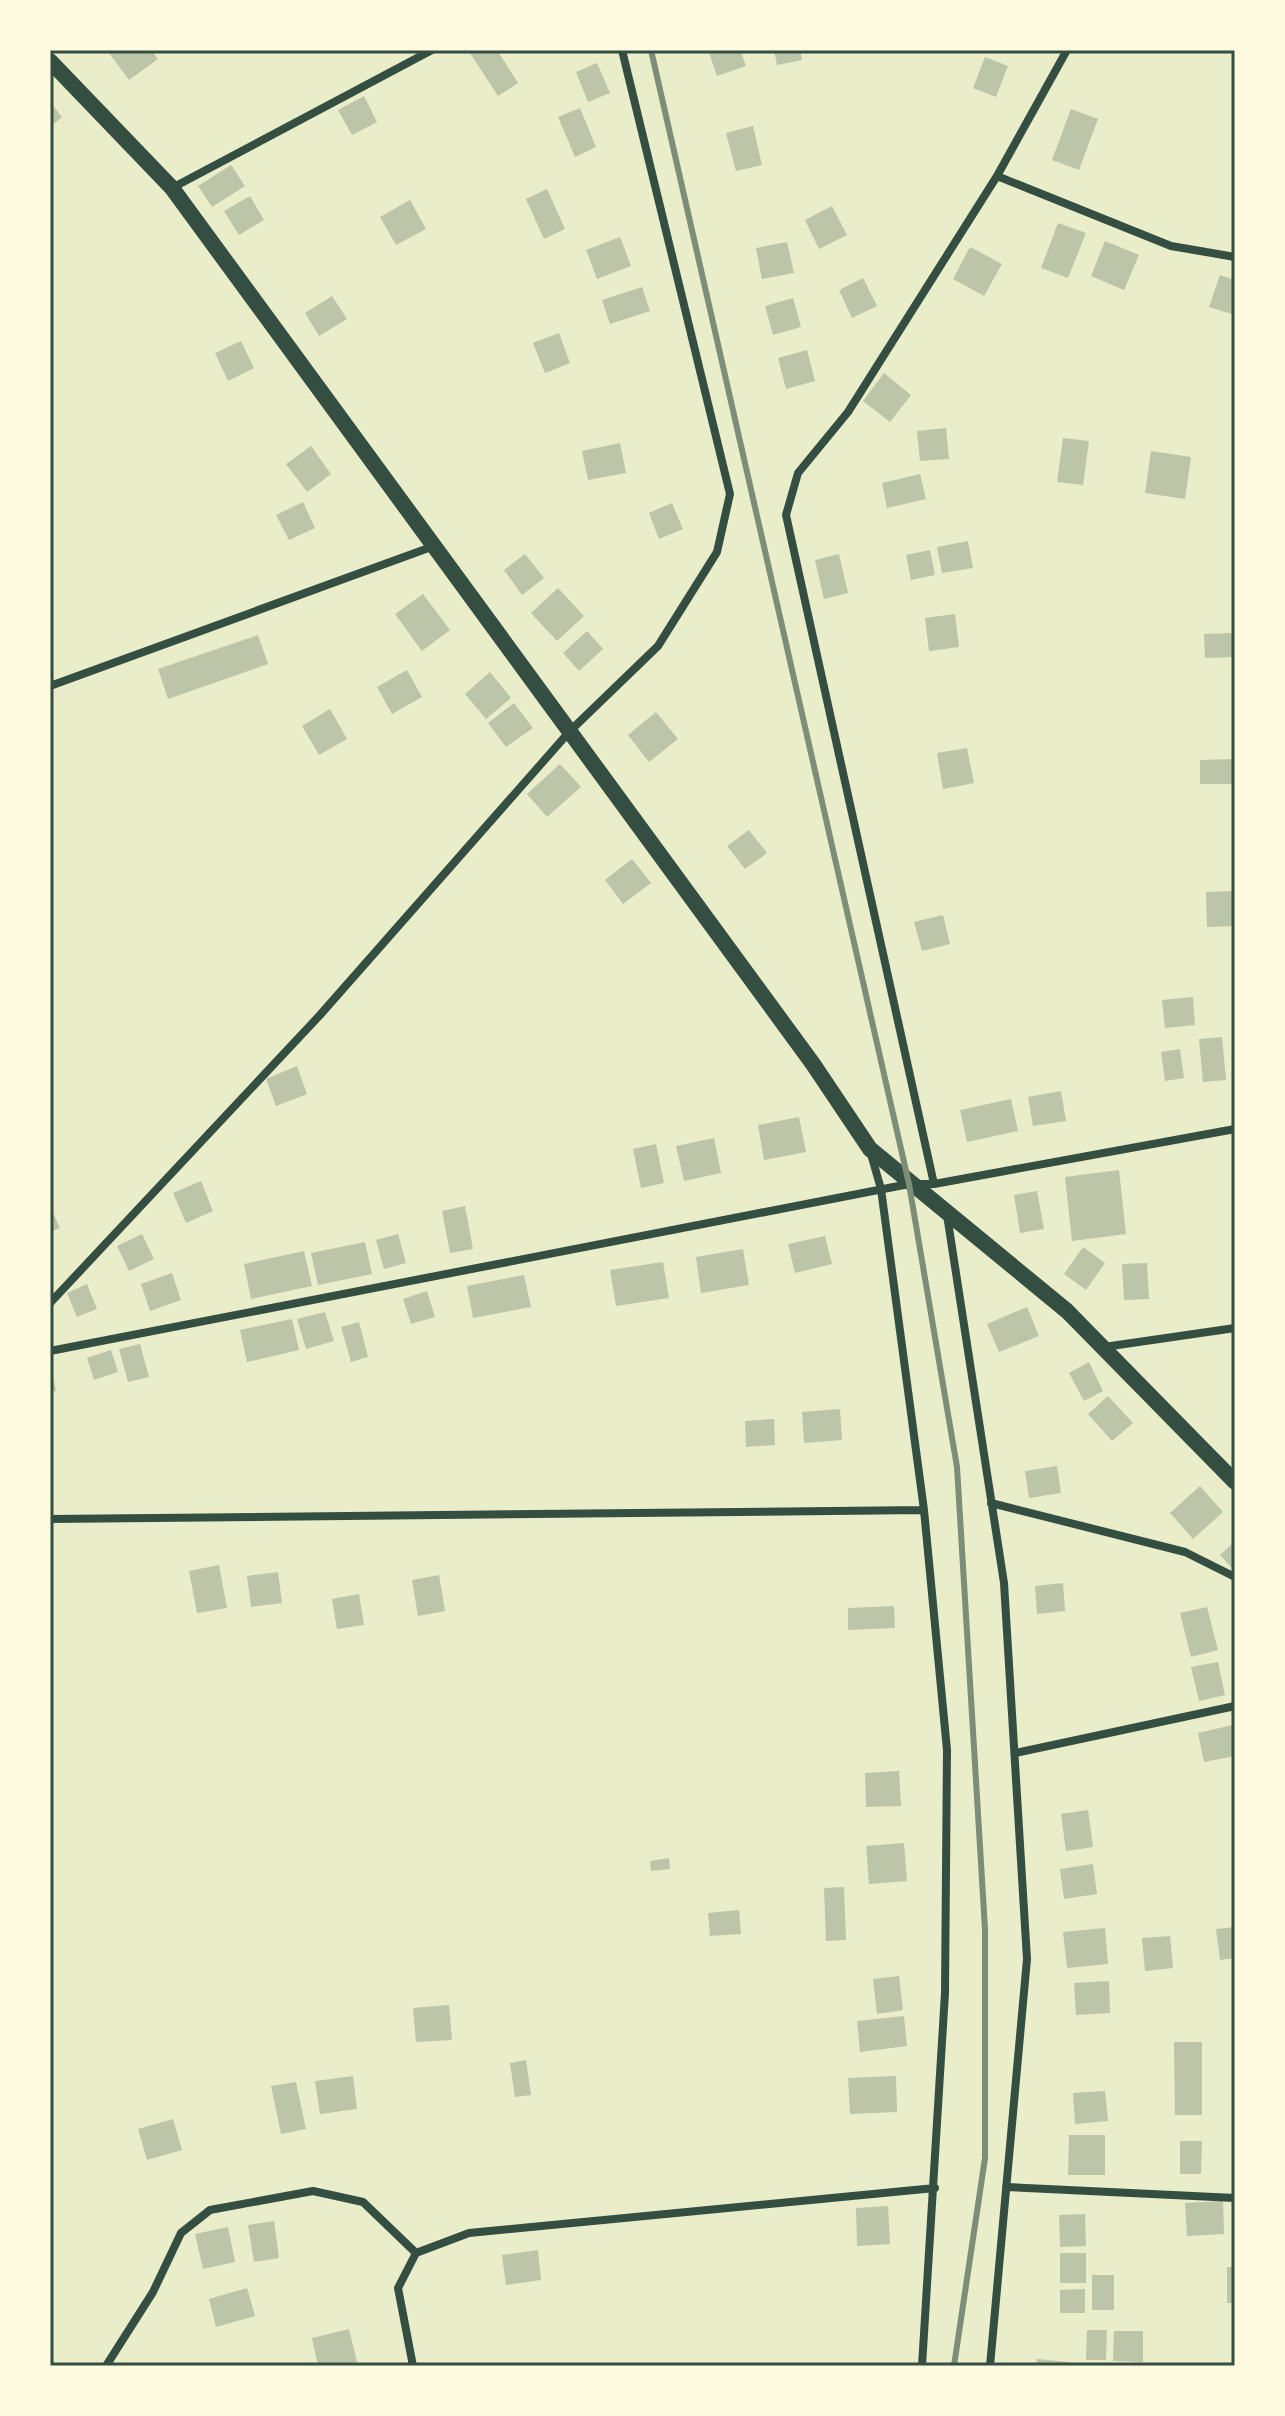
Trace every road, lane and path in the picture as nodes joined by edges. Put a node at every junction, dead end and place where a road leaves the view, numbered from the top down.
1 (432, 50) edge
2 (622, 50) edge
3 (1067, 50) edge
4 (50, 61) edge
5 (997, 176) junction
6 (172, 188) junction
7 (1235, 257) edge
8 (435, 546) junction
9 (50, 686) edge
10 (570, 731) junction
11 (1235, 1129) edge
12 (870, 1149) junction
13 (909, 1184) junction
14 (934, 1184) junction
15 (881, 1189) junction
16 (947, 1214) junction
17 (50, 1303) edge
18 (1235, 1328) edge
19 (1103, 1347) junction
20 (50, 1351) edge
21 (1235, 1482) edge
22 (991, 1503) junction
23 (924, 1510) junction
24 (50, 1519) edge
25 (1235, 1577) edge
26 (1235, 1706) edge
27 (1015, 1753) junction
28 (1006, 2187) junction
29 (935, 2188) junction
30 (1235, 2198) edge
31 (416, 2253) junction
32 (106, 2366) edge
33 (413, 2366) edge
34 (922, 2366) edge
35 (990, 2366) edge

1 - 6 street
2 - 10 street
3 - 5 street
4 - 6 main road
5 - 7 street
5 - 14 street
6 - 8 main road
8 - 9 street
8 - 10 main road
10 - 12 main road
10 - 17 street
11 - 14 street
12 - 13 main road
12 - 15 street
13 - 14 street
13 - 15 street
13 - 16 main road
15 - 20 street
15 - 23 street
16 - 19 main road
16 - 22 street
18 - 19 street
19 - 21 main road
22 - 25 street
22 - 27 street
23 - 24 street
23 - 29 street
26 - 27 street
27 - 28 street
28 - 30 street
28 - 35 street
29 - 31 street
29 - 34 street
31 - 32 street
31 - 33 street

